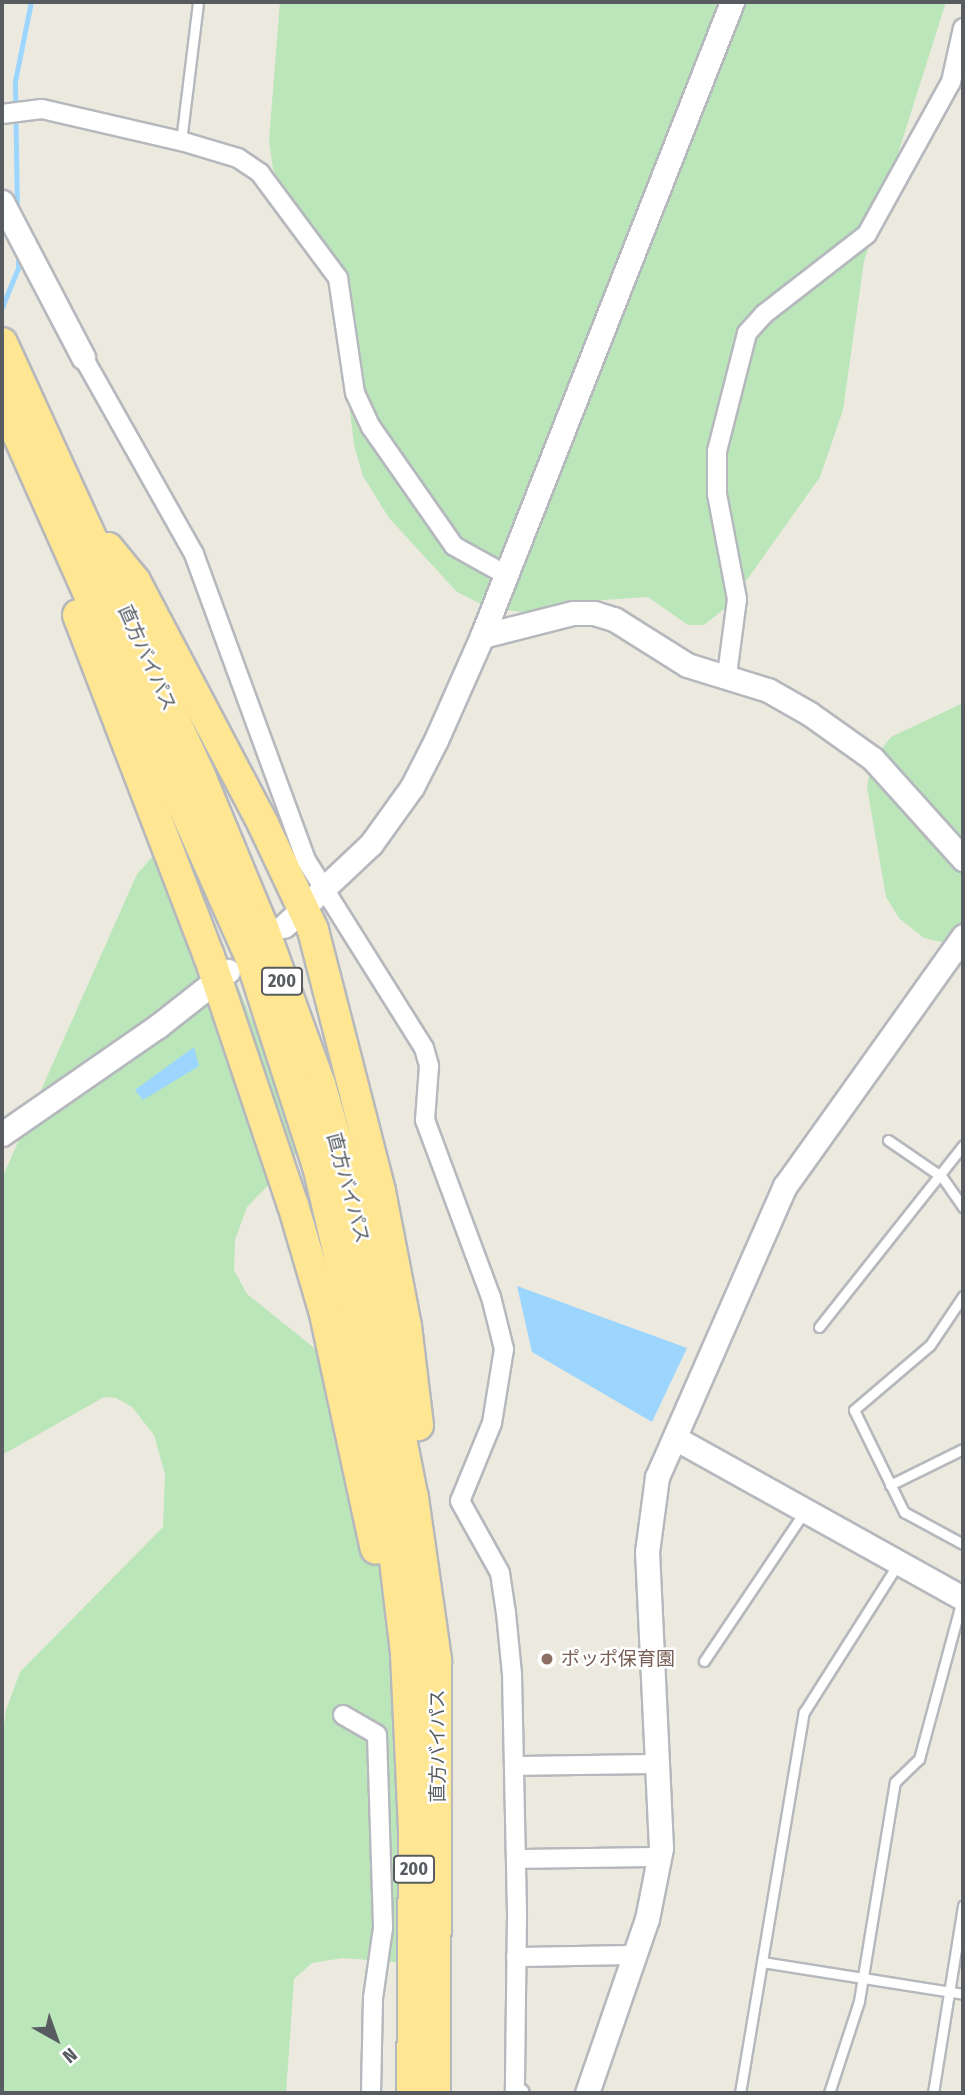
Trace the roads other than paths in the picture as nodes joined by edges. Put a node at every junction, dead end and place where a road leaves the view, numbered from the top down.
1 (198, 2) edge
2 (732, 2) edge
3 (963, 29) edge
4 (2, 114) edge
5 (181, 141) junction
6 (2, 202) edge
7 (2, 343) edge
8 (83, 357) joint
9 (2, 398) edge
10 (72, 526) junction
11 (506, 575) junction
12 (481, 636) junction
13 (727, 675) junction
14 (963, 859) edge
15 (304, 909) junction
16 (963, 936) edge
17 (221, 976) junction
18 (2, 1134) edge
19 (888, 1140) dead end
20 (963, 1145) edge
21 (942, 1177) junction
22 (963, 1207) edge
23 (963, 1296) edge
24 (819, 1327) dead end
25 (675, 1438) junction
26 (963, 1449) edge
27 (890, 1485) junction
28 (805, 1510) junction
29 (963, 1544) edge
30 (899, 1563) junction
31 (963, 1598) edge
32 (406, 1654) junction
33 (436, 1660) junction
34 (704, 1661) dead end
35 (343, 1715) dead end
36 (659, 1764) junction
37 (514, 1766) junction
38 (660, 1857) junction
39 (516, 1859) junction
40 (963, 1905) edge
41 (635, 1955) junction
42 (516, 1957) junction
43 (762, 1962) junction
44 (862, 1978) junction
45 (950, 1992) junction
46 (963, 1994) edge
47 (424, 2086) edge
48 (371, 2093) edge
49 (520, 2093) edge
50 (587, 2093) edge
51 (740, 2093) edge
52 (829, 2093) edge
53 (933, 2093) edge

1 - 5 lane
2 - 11 street
3 - 13 street
4 - 5 street
5 - 11 street
6 - 8 street
7 - 10 highway, 直方バイパス / 200
8 - 15 street
9 - 10 highway, 直方バイパス / 200
10 - 15 highway
10 - 17 highway
10 - 32 highway, 直方バイパス / 200
10 - 33 highway, 直方バイパス / 200
11 - 12 street
12 - 13 street
12 - 15 street
13 - 14 street
15 - 33 highway
15 - 37 street
16 - 25 street
17 - 18 street
17 - 32 highway
19 - 21 lane
20 - 21 lane
21 - 22 lane
21 - 24 lane
23 - 27 lane
25 - 28 street
25 - 36 street
26 - 27 lane
27 - 29 lane
28 - 30 street
28 - 34 lane
30 - 31 street
30 - 43 lane
31 - 44 lane
32 - 47 highway, 直方バイパス / 200
33 - 47 highway, 直方バイパス / 200
35 - 48 street
36 - 37 street
36 - 38 street
37 - 39 street
38 - 39 street
38 - 41 street
39 - 42 street
40 - 45 lane
41 - 42 street
41 - 50 street
42 - 49 street
43 - 44 lane
43 - 51 lane
44 - 45 lane
44 - 52 lane
45 - 46 lane
45 - 53 lane

